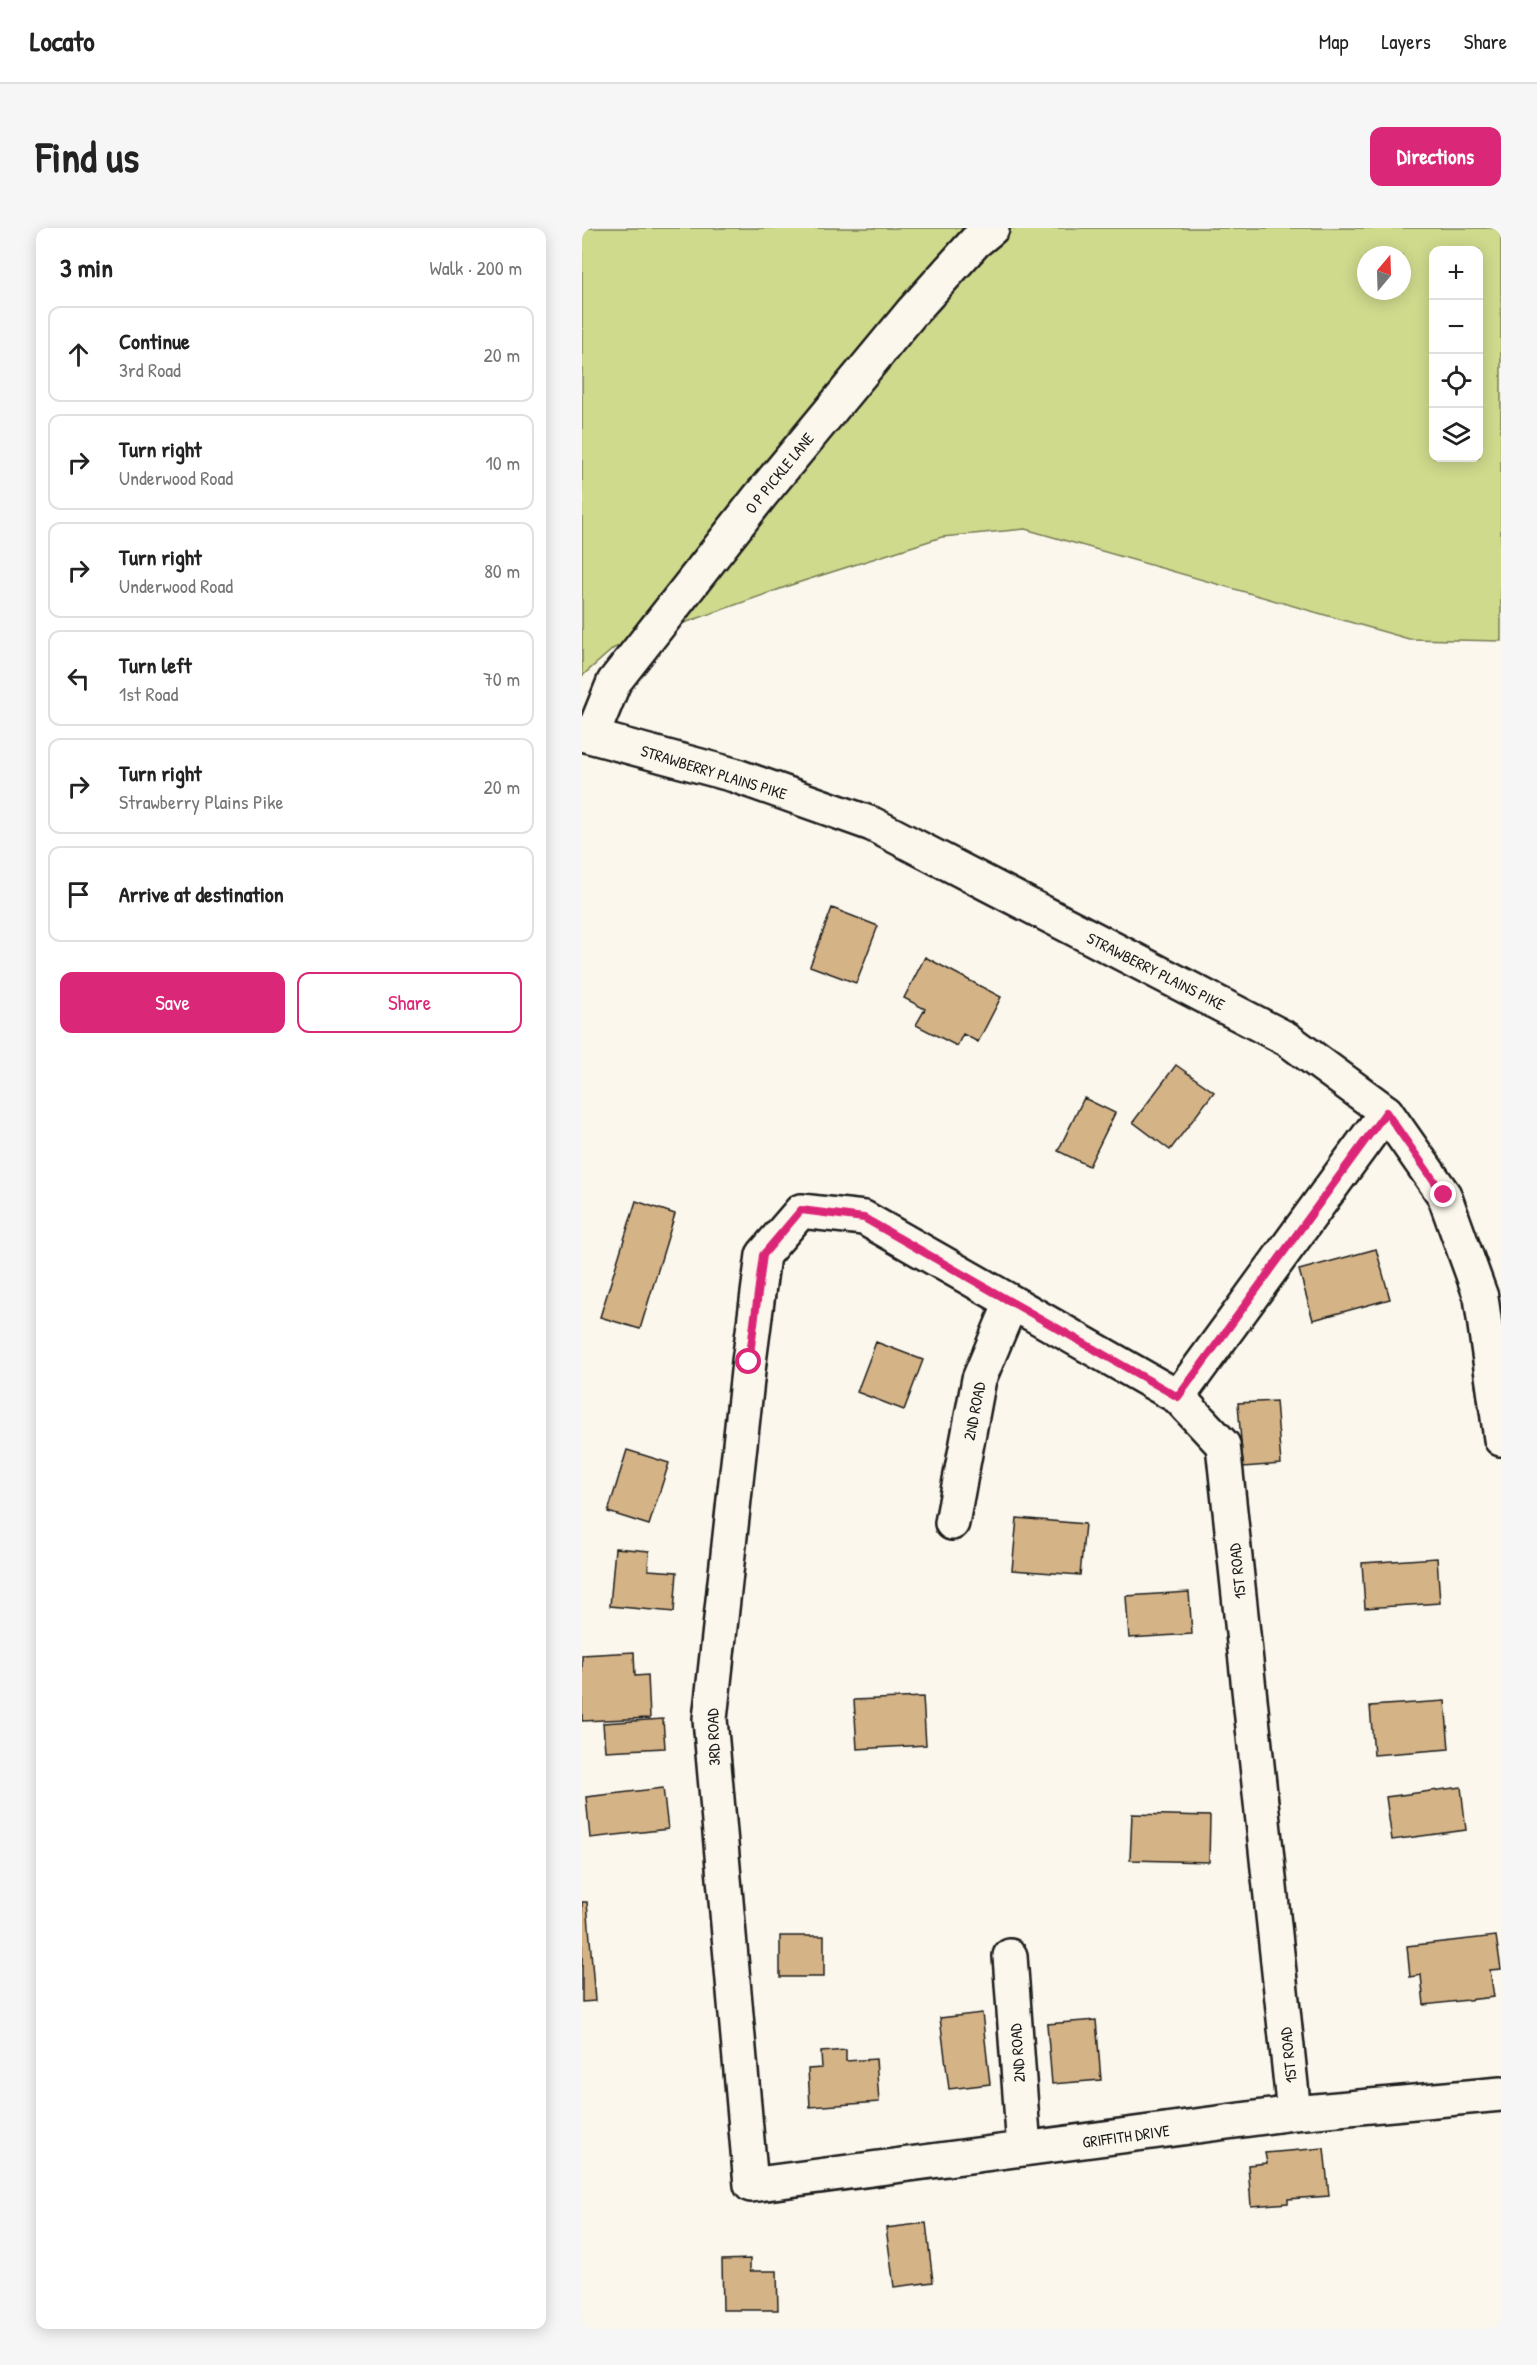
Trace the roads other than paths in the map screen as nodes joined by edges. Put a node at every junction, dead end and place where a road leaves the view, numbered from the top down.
1 (992, 228) edge
2 (587, 735) edge
3 (1386, 1112) junction
4 (763, 1255) joint
5 (1011, 1303) junction
6 (1178, 1397) junction
7 (1501, 1439) edge
8 (952, 1523) dead end
9 (1010, 1956) dead end
10 (1501, 2094) edge
11 (1294, 2114) junction
12 (1024, 2149) junction
13 (751, 2185) joint

1 - 2 street, O P PICKLE LANE
2 - 3 street, STRAWBERRY PLAINS PIKE
3 - 6 street
3 - 7 street, STRAWBERRY PLAINS PIKE
4 - 5 street, 1ST ROAD
4 - 13 street, 3RD ROAD
5 - 6 street, 1ST ROAD
5 - 8 street, 2ND ROAD
6 - 11 street, 1ST ROAD
9 - 12 street, 2ND ROAD
10 - 11 street, GRIFFITH DRIVE
11 - 12 street, GRIFFITH DRIVE
12 - 13 street, GRIFFITH DRIVE

